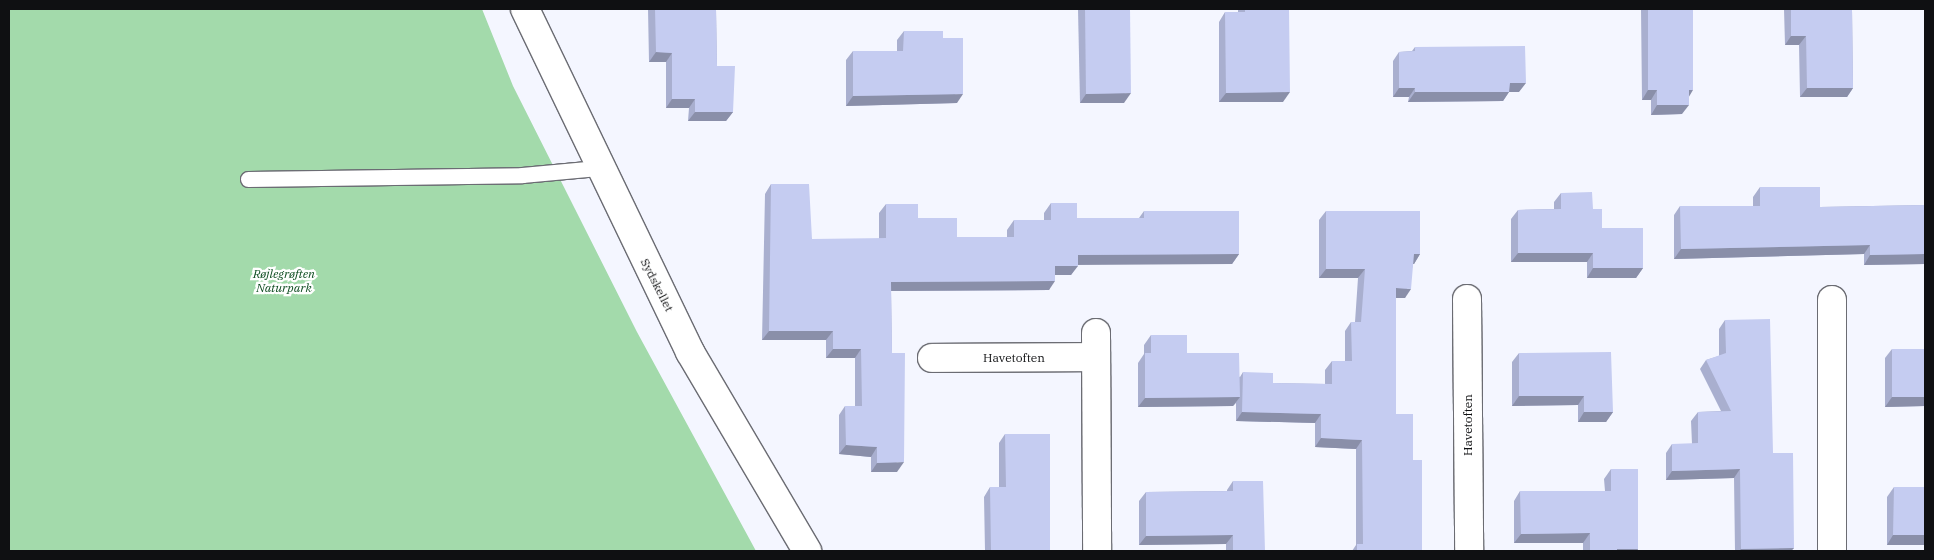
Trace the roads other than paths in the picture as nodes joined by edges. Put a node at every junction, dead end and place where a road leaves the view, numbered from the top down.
1 (524, 9) edge
2 (598, 168) junction
3 (248, 179) dead end
4 (1467, 299) dead end
5 (1832, 300) dead end
6 (932, 358) dead end
7 (807, 551) edge
8 (1097, 551) edge
9 (1469, 551) edge
10 (1832, 551) edge

1 - 2 street, Sydskellet
2 - 3 lane
2 - 7 street, Sydskellet
4 - 9 street, Havetoften
5 - 10 street
6 - 8 street, Havetoften

